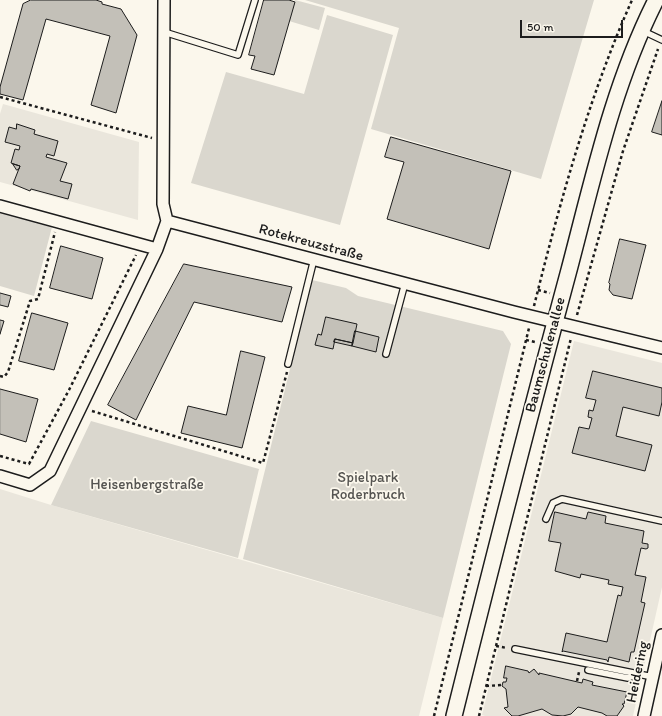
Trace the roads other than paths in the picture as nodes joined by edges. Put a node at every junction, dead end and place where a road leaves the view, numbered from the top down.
1 (164, 0) edge
2 (255, 0) edge
3 (656, 0) edge
4 (642, 31) junction
5 (164, 32) junction
6 (662, 40) edge
7 (0, 206) edge
8 (167, 221) junction
9 (157, 249) junction
10 (314, 259) junction
11 (405, 283) junction
12 (554, 322) junction
13 (662, 348) edge
14 (386, 354) dead end
15 (288, 364) road end
16 (0, 476) edge
17 (546, 519) dead end
18 (662, 521) edge
19 (662, 635) edge
20 (515, 650) dead end
21 (588, 670) dead end
22 (638, 674) junction
23 (653, 677) junction
24 (454, 716) edge
25 (644, 716) edge

1 - 5 street
2 - 5 lane
3 - 4 main road, Baumschulenallee
4 - 6 lane
4 - 12 main road, Baumschulenallee
5 - 8 street
7 - 9 street
8 - 9 street
8 - 10 street, Rotekreuzstraße
9 - 16 street
10 - 11 street, Rotekreuzstraße
10 - 15 lane
11 - 12 street, Rotekreuzstraße
11 - 14 lane
12 - 13 street, Rotekreuzstraße
12 - 24 main road, Baumschulenallee
17 - 18 lane
19 - 23 street, Heidering
20 - 22 lane
21 - 22 lane
22 - 23 lane
23 - 25 street, Heidering

